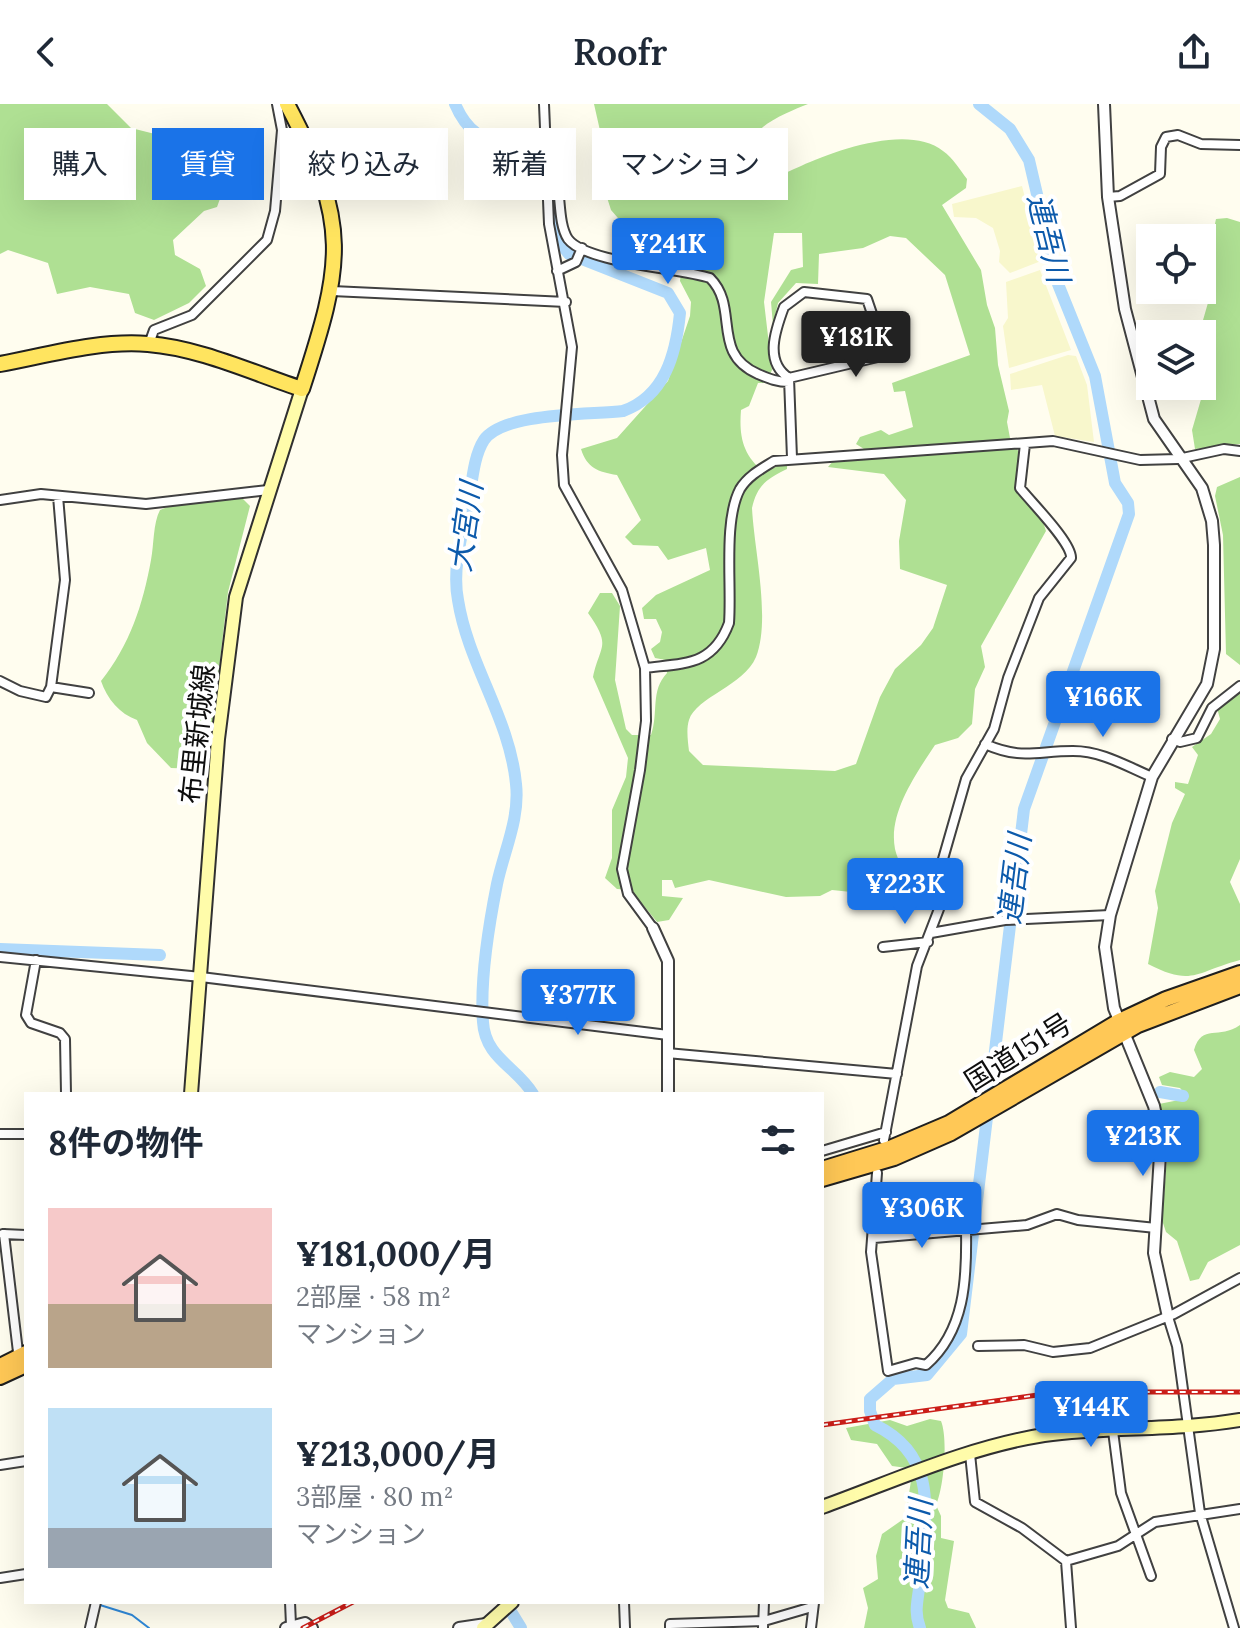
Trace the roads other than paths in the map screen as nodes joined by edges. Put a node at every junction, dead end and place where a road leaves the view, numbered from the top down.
1 (277, 104) edge
2 (287, 104) edge
3 (544, 104) edge
4 (1104, 104) edge
5 (545, 128) edge
6 (1240, 145) edge
7 (1108, 197) junction
8 (548, 200) edge
9 (560, 200) edge
10 (581, 249) junction
11 (557, 271) junction
12 (332, 291) junction
13 (566, 302) junction
14 (149, 344) junction
15 (0, 364) edge
16 (789, 380) junction
17 (302, 389) junction
18 (1025, 444) junction
19 (1240, 451) edge
20 (792, 458) junction
21 (1178, 459) junction
22 (268, 490) junction
23 (58, 496) junction
24 (0, 500) edge
25 (645, 668) junction
26 (0, 681) edge
27 (1240, 686) edge
28 (51, 687) junction
29 (89, 693) dead end
30 (1172, 739) junction
31 (985, 744) junction
32 (1152, 777) junction
33 (1110, 915) junction
34 (653, 928) joint
35 (929, 937) junction
36 (883, 947) dead end
37 (0, 957) edge
38 (36, 960) junction
39 (1240, 973) edge
40 (201, 977) junction
41 (1240, 986) edge
42 (1121, 1027) junction
43 (668, 1035) junction
44 (667, 1053) junction
45 (897, 1074) junction
46 (66, 1092) edge
47 (191, 1092) edge
48 (668, 1092) edge
49 (978, 1114) junction
50 (0, 1134) edge
51 (24, 1134) edge
52 (824, 1151) edge
53 (824, 1168) edge
54 (877, 1173) dead end
55 (824, 1178) edge
56 (1156, 1228) junction
57 (967, 1230) junction
58 (2, 1234) edge
59 (24, 1235) edge
60 (874, 1238) junction
61 (1240, 1278) edge
62 (1168, 1317) junction
63 (978, 1346) dead end
64 (24, 1357) edge
65 (24, 1358) edge
66 (24, 1359) edge
67 (0, 1366) edge
68 (0, 1377) edge
69 (1240, 1420) edge
70 (1188, 1428) junction
71 (1113, 1431) junction
72 (970, 1454) junction
73 (24, 1461) edge
74 (0, 1465) edge
75 (824, 1506) edge
76 (1240, 1509) edge
77 (1200, 1513) junction
78 (1135, 1533) junction
79 (1066, 1561) junction
80 (24, 1574) edge
81 (1151, 1576) dead end
82 (0, 1578) edge
83 (96, 1604) edge
84 (290, 1604) edge
85 (624, 1604) edge
86 (507, 1605) edge
87 (813, 1605) edge
88 (764, 1624) edge
89 (485, 1626) edge
90 (288, 1627) edge
91 (90, 1628) edge
92 (312, 1628) edge
93 (459, 1628) edge
94 (625, 1628) edge
95 (670, 1628) edge
96 (811, 1628) edge
97 (1071, 1628) edge
98 (1234, 1628) edge

1 - 14 street
2 - 12 main road
3 - 5 street
4 - 7 street
6 - 7 street
7 - 21 street
8 - 11 street
9 - 10 street
10 - 11 street
10 - 16 street
11 - 13 street
12 - 13 street
12 - 17 main road
13 - 25 street
14 - 15 main road
14 - 17 main road
16 - 16 street
16 - 20 street
17 - 22 main road, 布里新城線
18 - 20 street
18 - 21 street
18 - 31 street
19 - 21 street
20 - 25 street
21 - 30 street
22 - 23 street
22 - 40 main road, 布里新城線
23 - 24 street
23 - 28 street
25 - 34 street
26 - 28 street
27 - 30 street
28 - 29 street
30 - 32 street
31 - 32 street
31 - 35 street
32 - 33 street
33 - 35 street
33 - 42 street
34 - 43 street
35 - 36 street
35 - 45 street
37 - 38 street
38 - 40 street
38 - 46 street
39 - 42 highway, 国道151号
40 - 43 street
40 - 47 main road, 布里新城線
41 - 42 highway, 国道151号
42 - 49 highway, 国道151号
42 - 56 street
43 - 44 street
44 - 45 street
44 - 48 street
45 - 52 street
49 - 53 highway, 国道151号
49 - 55 highway, 国道151号
50 - 51 street
54 - 60 street
56 - 57 street
56 - 62 street
57 - 60 street
57 - 60 street
58 - 59 street
58 - 64 street
61 - 62 street
62 - 63 street
62 - 70 street
65 - 67 highway
66 - 68 highway
69 - 70 main road
70 - 71 main road
70 - 77 street
71 - 72 main road
71 - 78 street
72 - 75 main road
72 - 79 street
73 - 74 street
76 - 77 street
77 - 78 street
77 - 98 street
78 - 79 street
78 - 81 street
79 - 97 street
80 - 82 street
83 - 91 street
84 - 90 street
85 - 94 street
86 - 89 main road
87 - 88 street
87 - 96 street
88 - 95 street
89 - 93 street
90 - 92 street

